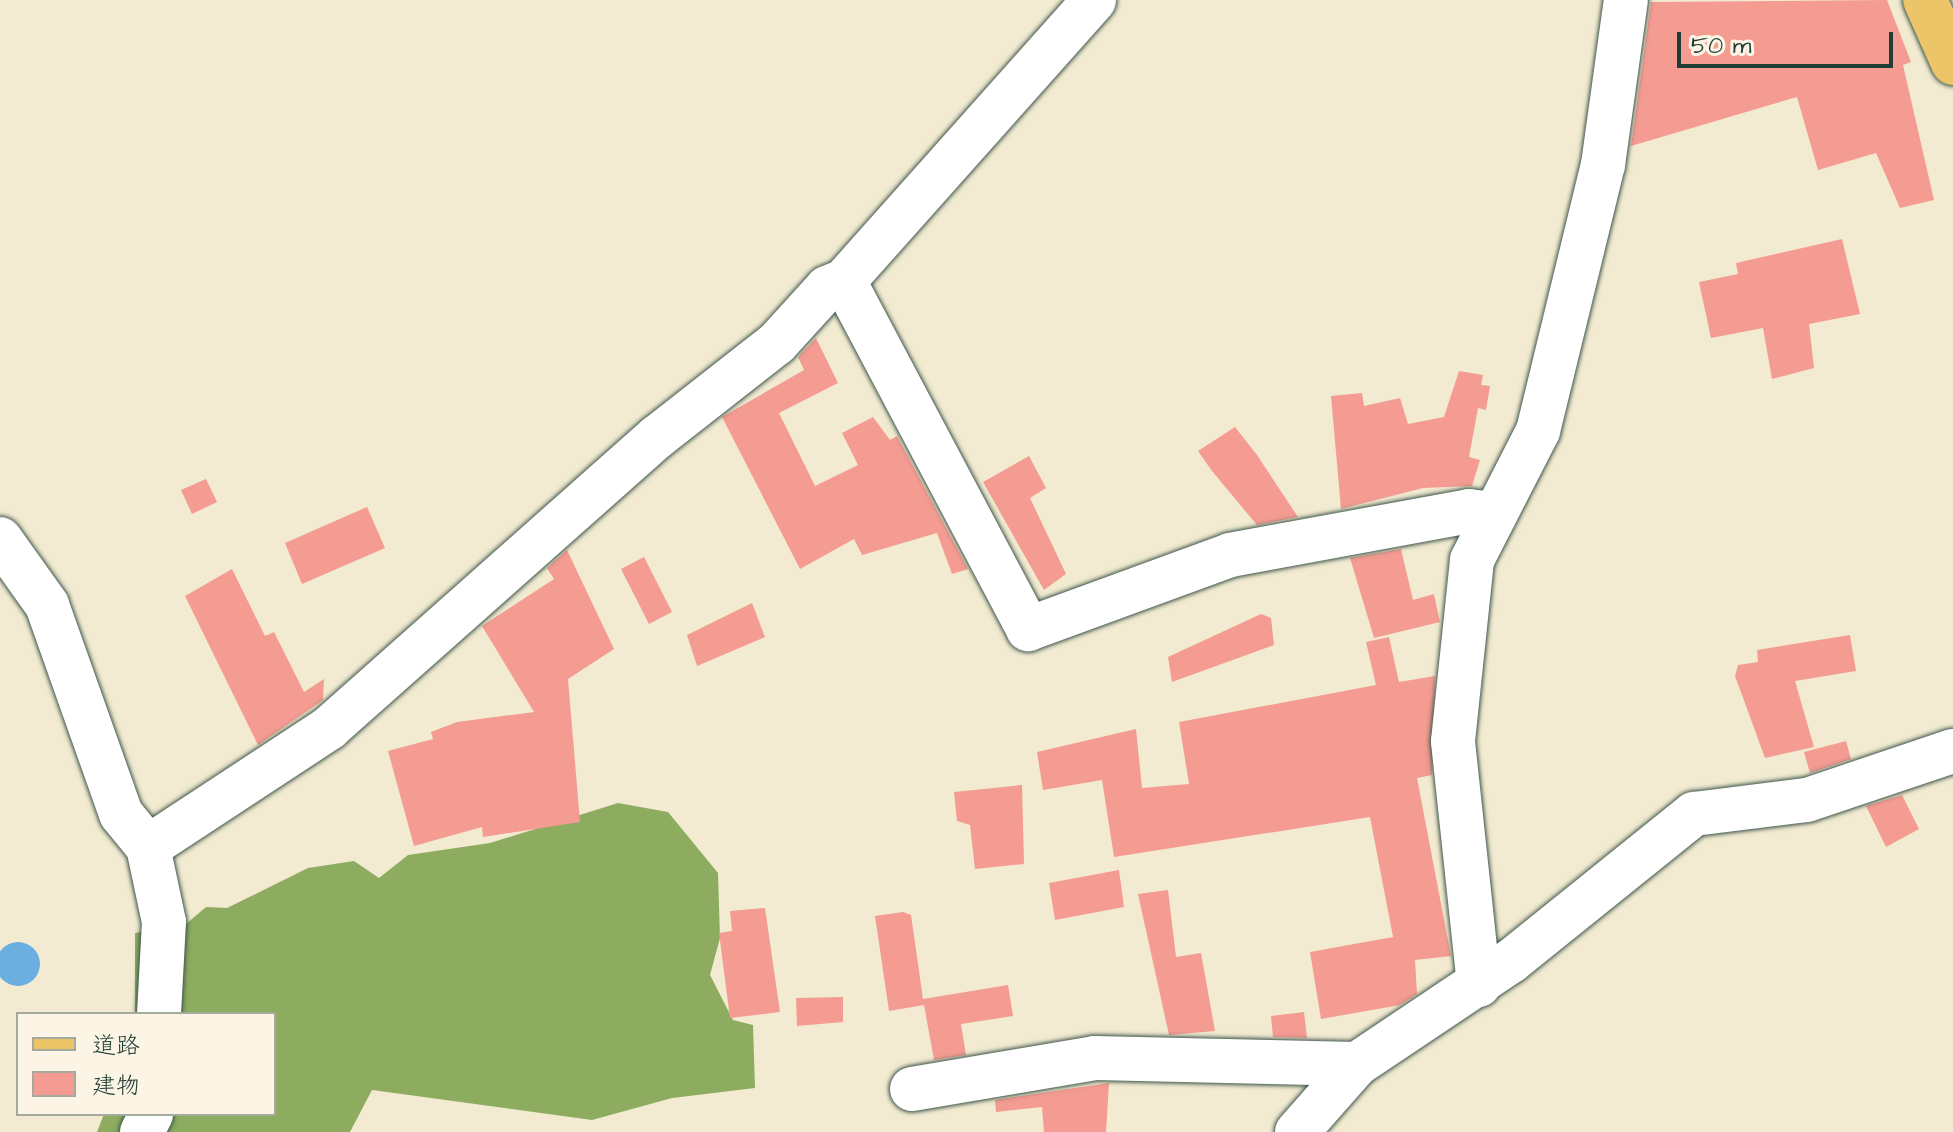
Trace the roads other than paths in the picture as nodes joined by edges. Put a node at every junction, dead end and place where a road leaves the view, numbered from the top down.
1 (1094, 0) edge
2 (1626, 0) edge
3 (1925, 0) edge
4 (1953, 63) edge
5 (844, 281) junction
6 (1492, 514) junction
7 (0, 539) edge
8 (1953, 751) edge
9 (148, 847) junction
10 (1479, 985) junction
11 (159, 1012) edge
12 (1357, 1064) junction
13 (912, 1089) dead end
14 (1297, 1132) edge

1 - 5 street
2 - 6 street
3 - 4 main road
5 - 6 street
5 - 9 street
6 - 10 street
7 - 9 street
8 - 10 street
9 - 11 street
10 - 12 street
12 - 13 street
12 - 14 street

